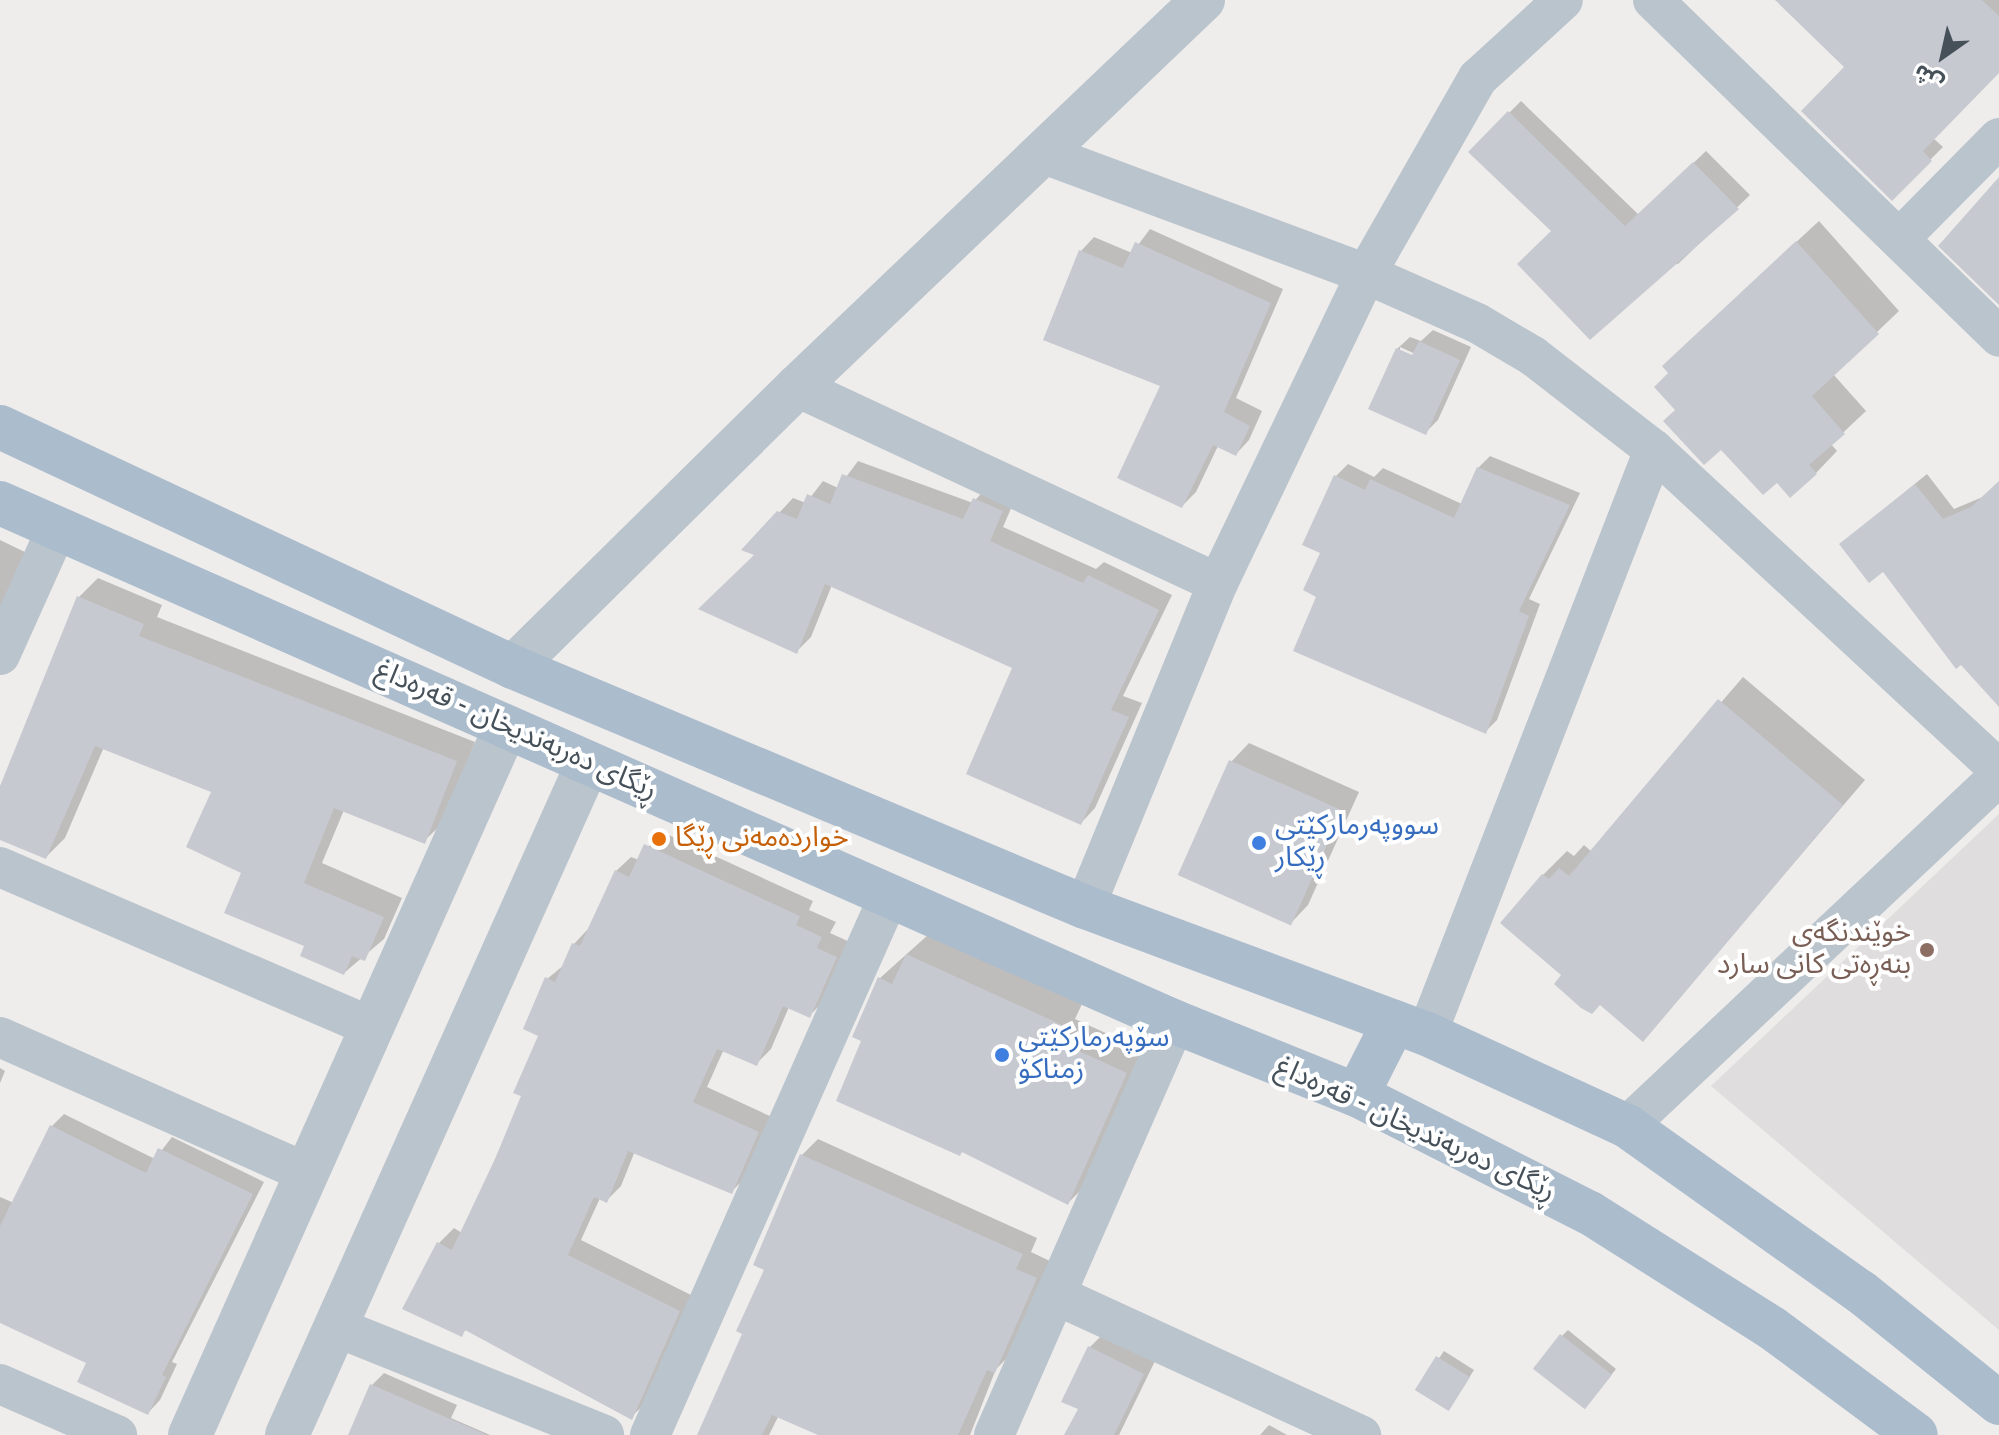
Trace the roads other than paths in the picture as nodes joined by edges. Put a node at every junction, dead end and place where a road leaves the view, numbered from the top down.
1 (1203, 0) edge
2 (1563, 0) edge
3 (1668, 5) edge
4 (1999, 138) edge
5 (1044, 154) junction
6 (1899, 239) junction
7 (1366, 274) junction
8 (1999, 337) edge
9 (797, 387) junction
10 (0, 427) edge
11 (1654, 450) junction
12 (0, 503) edge
13 (57, 528) junction
14 (1218, 583) junction
15 (0, 655) edge
16 (513, 667) junction
17 (506, 727) junction
18 (588, 763) junction
19 (1999, 769) edge
20 (1999, 776) edge
21 (0, 867) edge
22 (889, 896) junction
23 (1085, 907) junction
24 (1175, 1022) junction
25 (372, 1027) junction
26 (1410, 1028) junction
27 (0, 1037) edge
28 (1357, 1095) junction
29 (1627, 1126) junction
30 (307, 1173) junction
31 (1056, 1295) junction
32 (336, 1327) junction
33 (0, 1384) edge
34 (1999, 1403) edge
35 (117, 1435) edge
36 (190, 1435) edge
37 (287, 1435) edge
38 (604, 1435) edge
39 (650, 1435) edge
40 (994, 1435) edge
41 (1361, 1435) edge
42 (1916, 1435) edge

1 - 5 street
2 - 7 street
3 - 6 street
4 - 6 street
5 - 7 street
5 - 9 street
6 - 8 street
7 - 11 street
7 - 14 street
9 - 14 street
9 - 16 street
10 - 16 main road
11 - 19 street
11 - 26 street
12 - 13 main road, ڕێگای دەربەندیخان - قەرەداغ
13 - 15 street
13 - 17 main road, ڕێگای دەربەندیخان - قەرەداغ
14 - 23 street
16 - 23 main road
17 - 18 main road, ڕێگای دەربەندیخان - قەرەداغ
17 - 25 street
18 - 22 main road, ڕێگای دەربەندیخان - قەرەداغ
18 - 32 street
20 - 29 street
21 - 25 street
22 - 24 main road, ڕێگای دەربەندیخان - قەرەداغ
22 - 39 street
23 - 26 main road
24 - 28 main road, ڕێگای دەربەندیخان - قەرەداغ
24 - 31 street
25 - 30 street
26 - 28 main road
26 - 29 main road
27 - 30 street
28 - 42 main road, ڕێگای دەربەندیخان - قەرەداغ
29 - 34 main road
30 - 36 street
31 - 40 street
31 - 41 street
32 - 37 street
32 - 38 street
33 - 35 street

